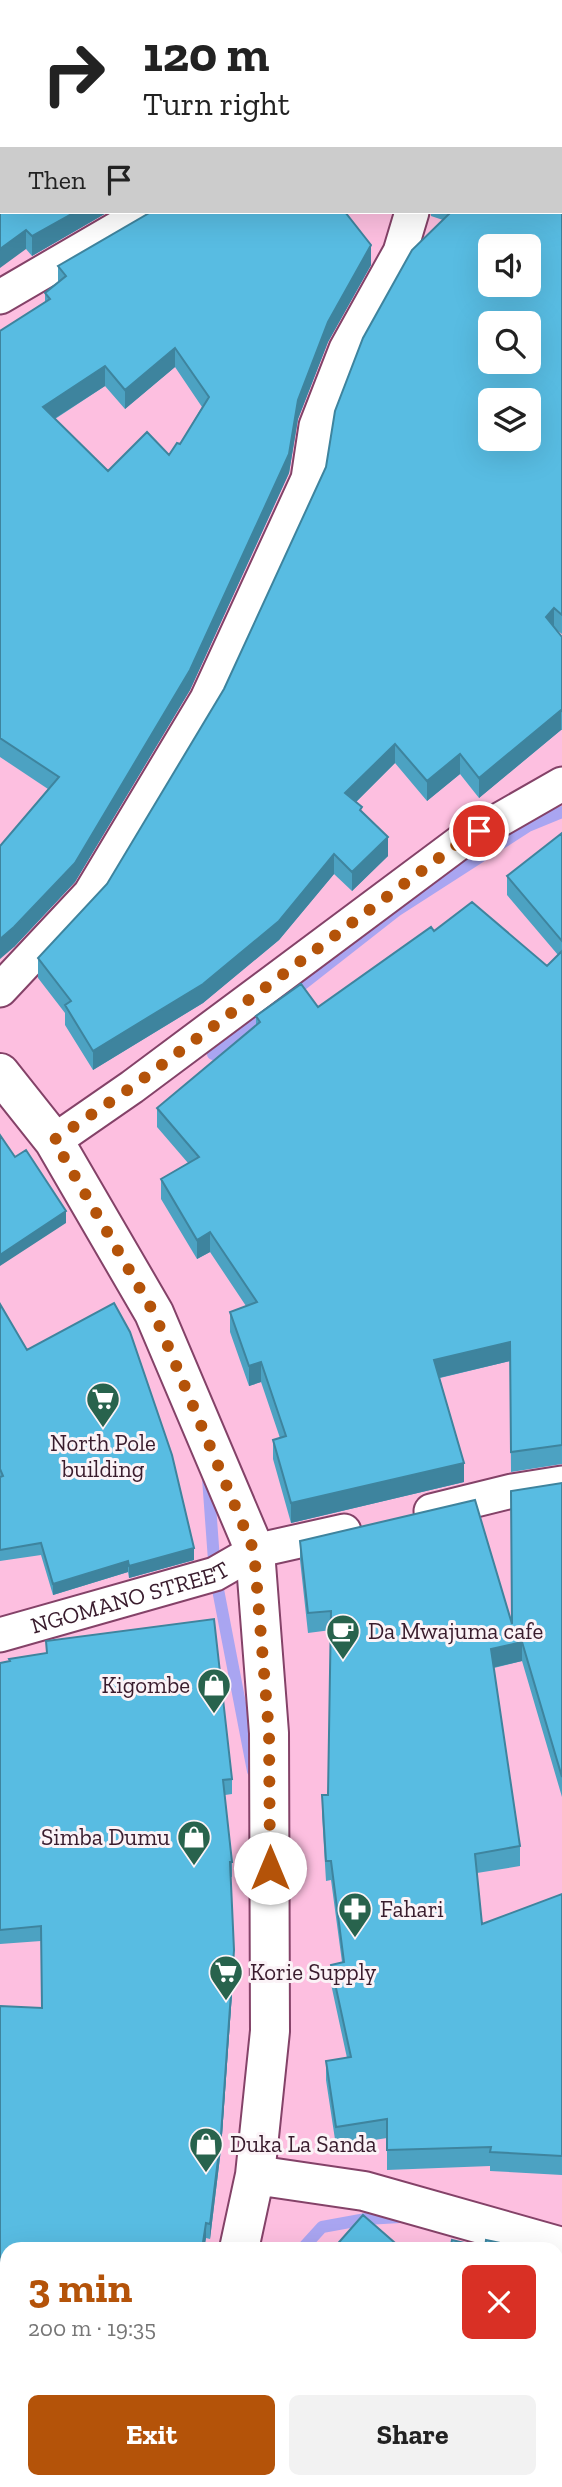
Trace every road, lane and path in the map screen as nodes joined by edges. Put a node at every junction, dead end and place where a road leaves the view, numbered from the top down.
1 (143, 214) edge
2 (411, 214) edge
3 (0, 297) edge
4 (562, 784) edge
5 (0, 990) edge
6 (0, 1073) edge
7 (54, 1140) junction
8 (562, 1483) edge
9 (254, 1551) junction
10 (0, 1635) edge
11 (256, 2175) junction
12 (241, 2242) edge
13 (544, 2242) edge

1 - 3 street
2 - 5 street
4 - 7 street
6 - 7 street
7 - 9 street
8 - 9 street, NGOMANO STREET
9 - 10 street, NGOMANO STREET
9 - 11 street
11 - 12 street
11 - 13 street

